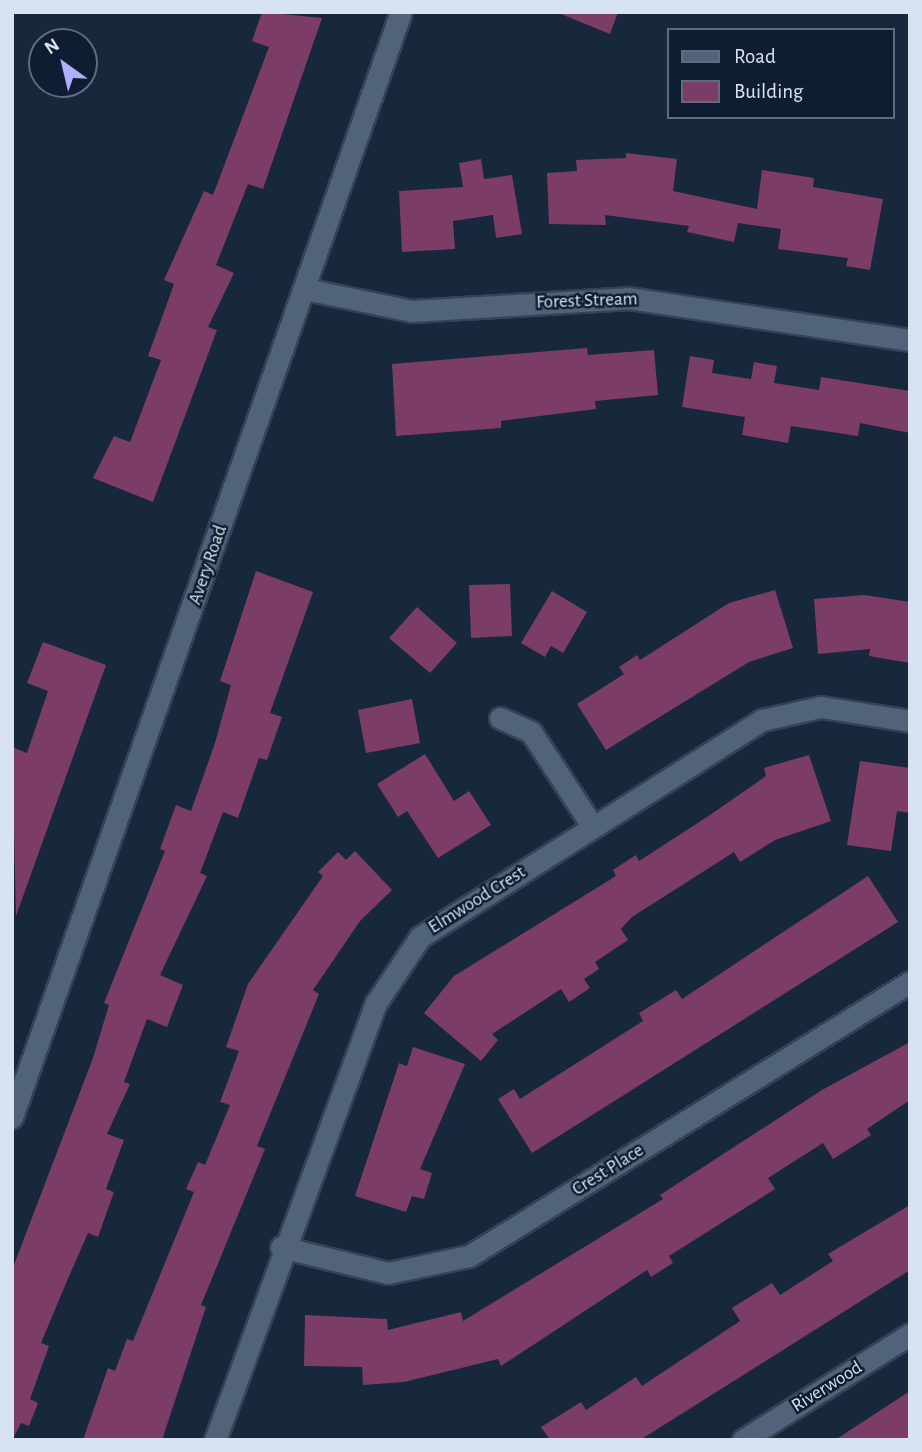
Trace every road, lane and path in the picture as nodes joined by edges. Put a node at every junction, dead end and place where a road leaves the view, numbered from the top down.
1 (401, 12) edge
2 (305, 289) junction
3 (910, 340) edge
4 (499, 718) dead end
5 (910, 721) edge
6 (593, 827) junction
7 (910, 982) edge
8 (12, 1117) edge
9 (281, 1247) junction
10 (910, 1334) edge
11 (215, 1440) edge
12 (743, 1440) edge

1 - 2 street, Avery Road
2 - 3 street, Forest Stream
2 - 8 street, Avery Road
4 - 6 street
5 - 6 street, Elmwood Crest
6 - 9 street, Elmwood Crest
7 - 9 street, Crest Place
9 - 11 street, Elmwood Crest
10 - 12 street, Riverwood

